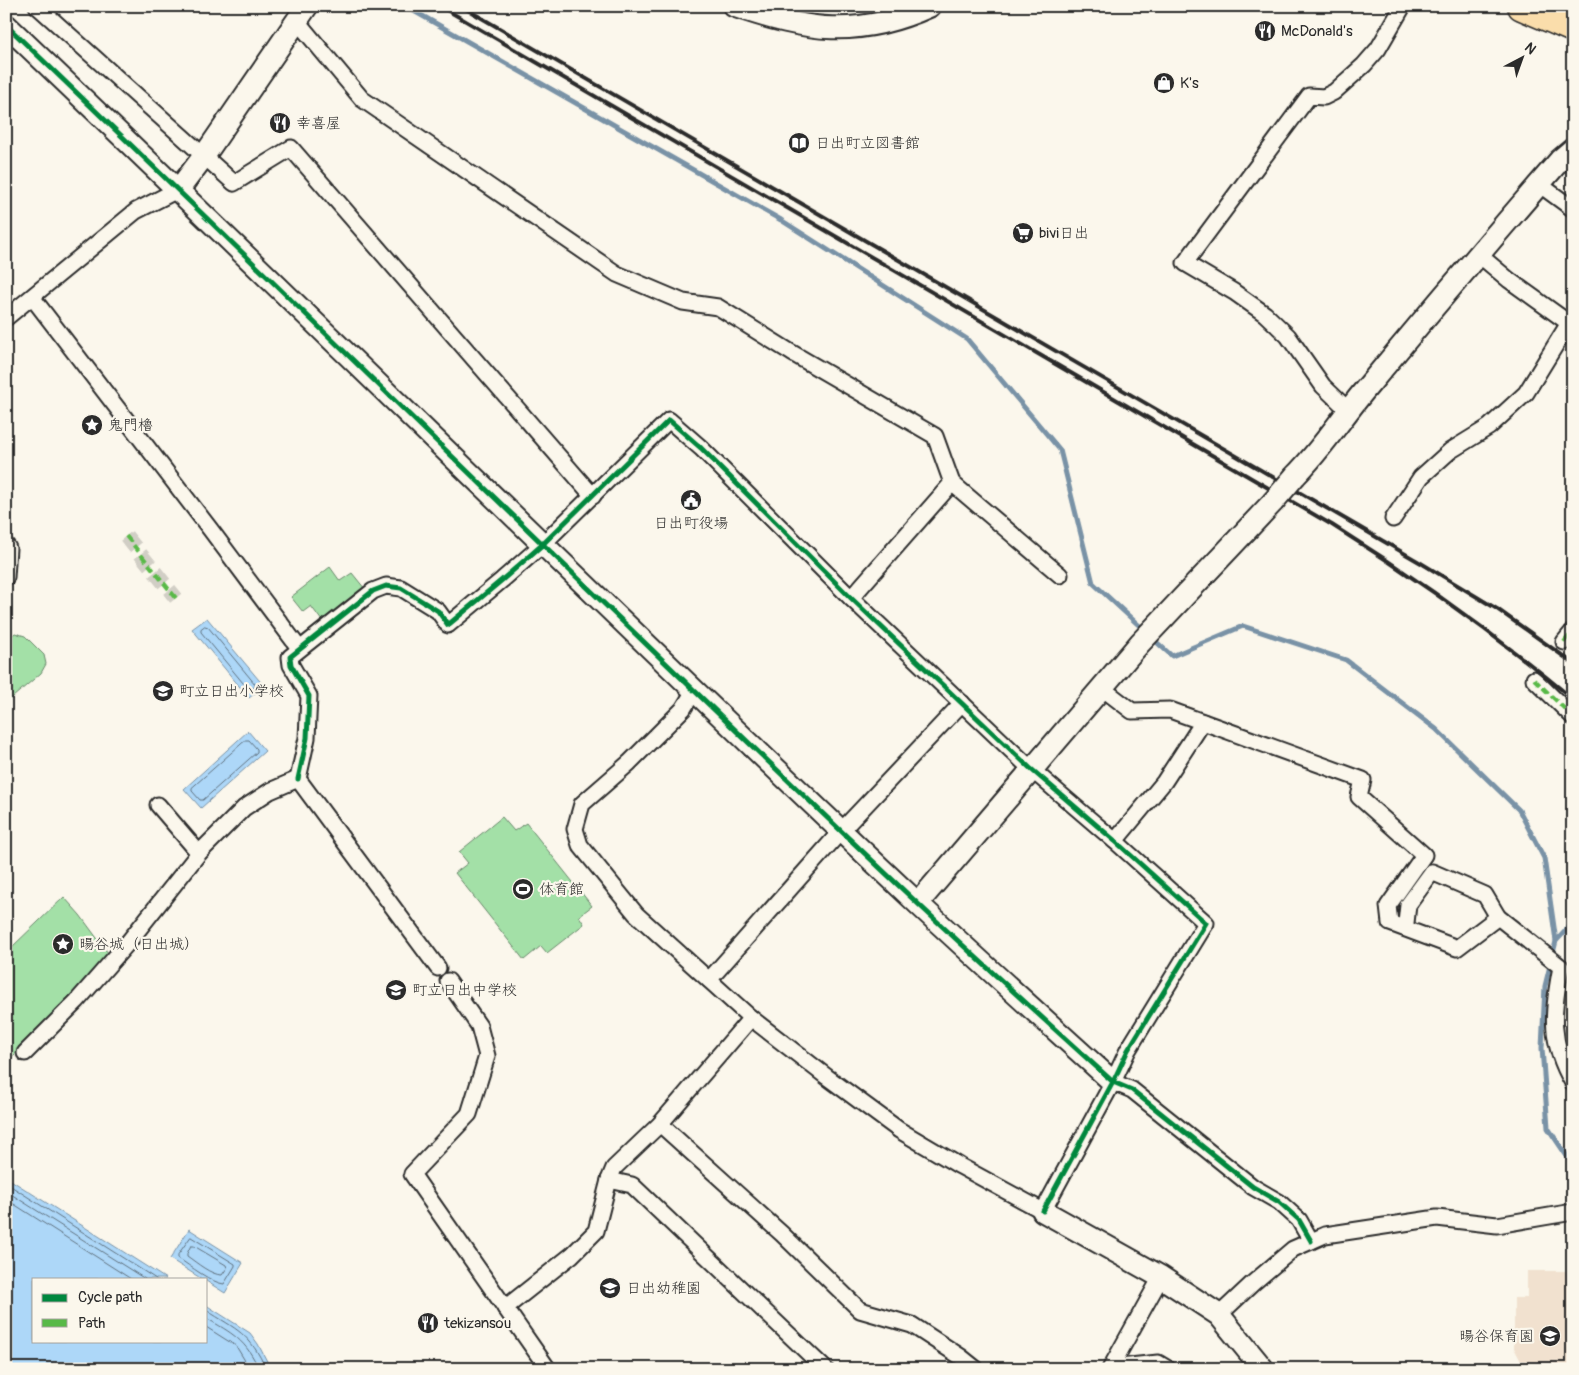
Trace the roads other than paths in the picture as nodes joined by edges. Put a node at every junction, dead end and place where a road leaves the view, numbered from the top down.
1 (37, 6) edge
2 (734, 6) edge
3 (930, 6) edge
4 (1403, 6) edge
5 (1522, 6) edge
6 (302, 14) edge
7 (6, 24) edge
8 (1573, 28) edge
9 (1573, 149) edge
10 (204, 156) junction
11 (1539, 184) junction
12 (179, 189) junction
13 (1573, 209) edge
14 (1478, 254) junction
15 (32, 297) junction
16 (6, 318) edge
17 (1571, 324) edge
18 (1348, 410) junction
19 (952, 484) junction
20 (593, 496) junction
21 (1393, 519) dead end
22 (6, 545) edge
23 (542, 545) junction
24 (1060, 575) dead end
25 (6, 577) edge
26 (851, 598) junction
27 (299, 648) junction
28 (1534, 679) dead end
29 (1102, 688) junction
30 (694, 690) junction
31 (962, 703) junction
32 (1573, 717) edge
33 (1203, 722) junction
34 (1031, 769) junction
35 (298, 779) junction
36 (158, 805) dead end
37 (841, 831) junction
38 (1115, 841) junction
39 (199, 853) junction
40 (918, 903) junction
41 (1498, 917) junction
42 (1406, 923) dead end
43 (438, 968) dead end
44 (709, 980) junction
45 (448, 981) dead end
46 (751, 1018) junction
47 (25, 1053) dead end
48 (1113, 1082) junction
49 (1573, 1083) edge
50 (660, 1124) junction
51 (609, 1180) junction
52 (1043, 1211) junction
53 (1573, 1212) edge
54 (1311, 1241) junction
55 (1161, 1277) junction
56 (505, 1308) junction
57 (1219, 1315) junction
58 (1111, 1368) edge
59 (548, 1369) edge
60 (825, 1369) edge
61 (976, 1369) edge
62 (1168, 1369) edge
63 (1263, 1369) edge

1 - 10 street
2 - 3 street
4 - 18 street
5 - 8 highway
6 - 10 street
6 - 19 street
7 - 12 street
9 - 11 street
10 - 12 street
10 - 20 street
11 - 13 street
11 - 14 street
12 - 15 street
12 - 23 street
14 - 17 street
14 - 18 street
15 - 16 street
15 - 27 street
17 - 21 street
18 - 29 street, bridge
19 - 24 street
19 - 26 street
20 - 23 street
20 - 26 street
22 - 25 street
23 - 27 street
23 - 30 street
26 - 31 street
27 - 35 street
28 - 32 street
29 - 33 street
29 - 34 street
30 - 37 street
30 - 44 street
31 - 34 street
31 - 37 street
33 - 38 street
33 - 41 street
34 - 38 street
34 - 40 street
35 - 39 street
35 - 43 street
36 - 39 street
37 - 40 street
37 - 44 street
38 - 48 street
39 - 47 street
40 - 48 street
41 - 42 street
41 - 49 street
44 - 46 street
45 - 56 street
46 - 50 street
46 - 52 street
48 - 52 street
48 - 54 street
50 - 51 street
50 - 61 street
51 - 56 street
51 - 60 street
52 - 55 street
53 - 54 street
54 - 57 street
55 - 57 street
55 - 58 street
56 - 59 street
57 - 63 street
58 - 62 street

